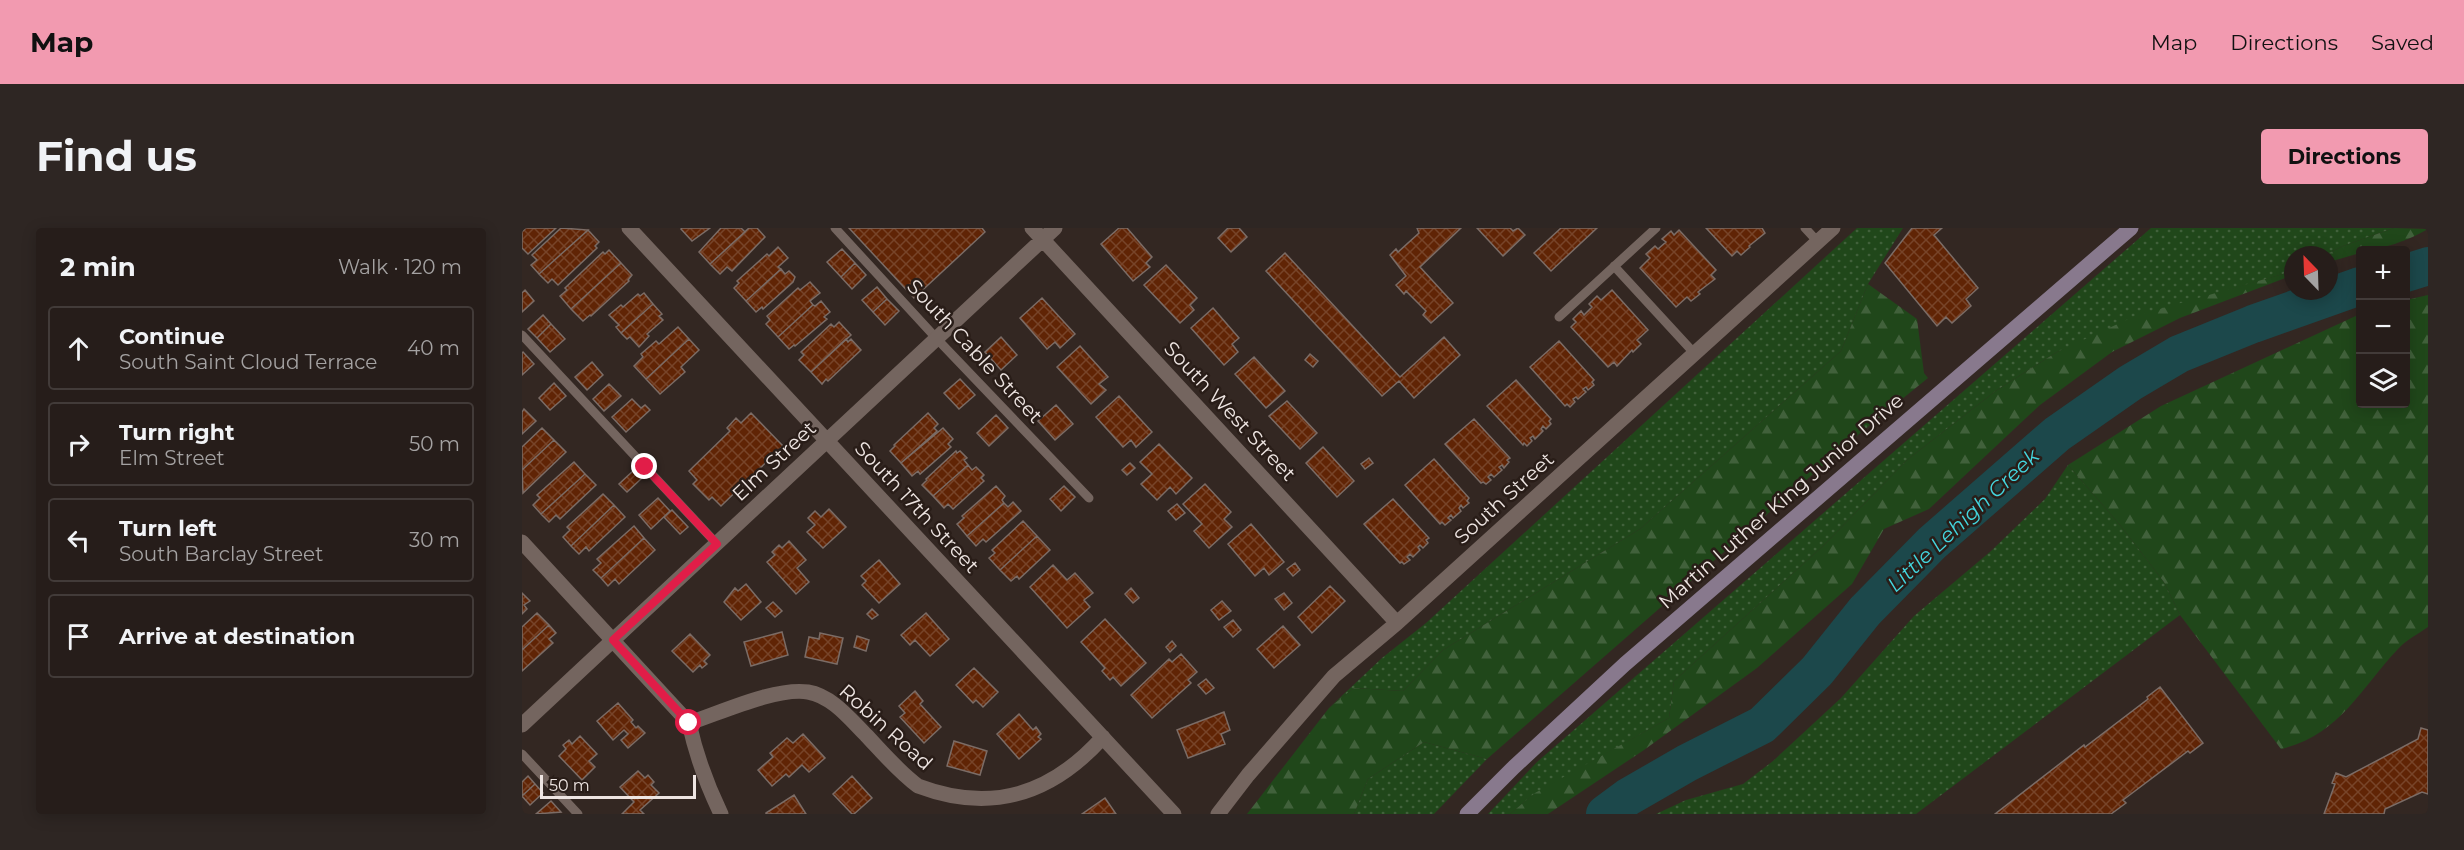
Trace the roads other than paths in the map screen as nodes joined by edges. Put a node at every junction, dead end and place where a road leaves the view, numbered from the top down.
1 (629, 228) edge
2 (836, 228) edge
3 (1032, 228) edge
4 (1055, 228) edge
5 (1656, 228) edge
6 (1805, 228) edge
7 (1833, 228) edge
8 (2131, 228) edge
9 (1043, 240) junction
10 (1818, 242) junction
11 (1614, 266) junction
12 (1559, 317) dead end
13 (522, 335) edge
14 (937, 339) junction
15 (1695, 354) junction
16 (826, 441) junction
17 (1089, 498) dead end
18 (522, 542) edge
19 (717, 544) junction
20 (1397, 623) junction
21 (613, 640) junction
22 (689, 723) junction
23 (522, 725) edge
24 (1103, 737) junction
25 (522, 753) edge
26 (579, 814) edge
27 (721, 814) edge
28 (1174, 814) edge
29 (1218, 814) edge
30 (1467, 814) edge

1 - 16 street, South 17th Street
2 - 14 lane, South Cable Street
3 - 9 street, South West Street
4 - 9 street, Elm Street
5 - 11 lane
6 - 10 lane
7 - 10 street, South Street
8 - 30 main road, Martin Luther King Junior Drive
9 - 14 street, Elm Street
9 - 20 street, South West Street
10 - 15 street, South Street
11 - 12 lane
11 - 15 lane
13 - 19 lane
14 - 16 street, Elm Street
14 - 17 lane, South Cable Street
15 - 20 street, South Street
16 - 19 street, Elm Street
16 - 24 street, South 17th Street
18 - 21 street
19 - 21 street, Elm Street
20 - 29 street, South Street
21 - 22 street
21 - 23 street, Elm Street
22 - 24 street, Robin Road
22 - 27 street
24 - 28 street, South 17th Street
25 - 26 lane

